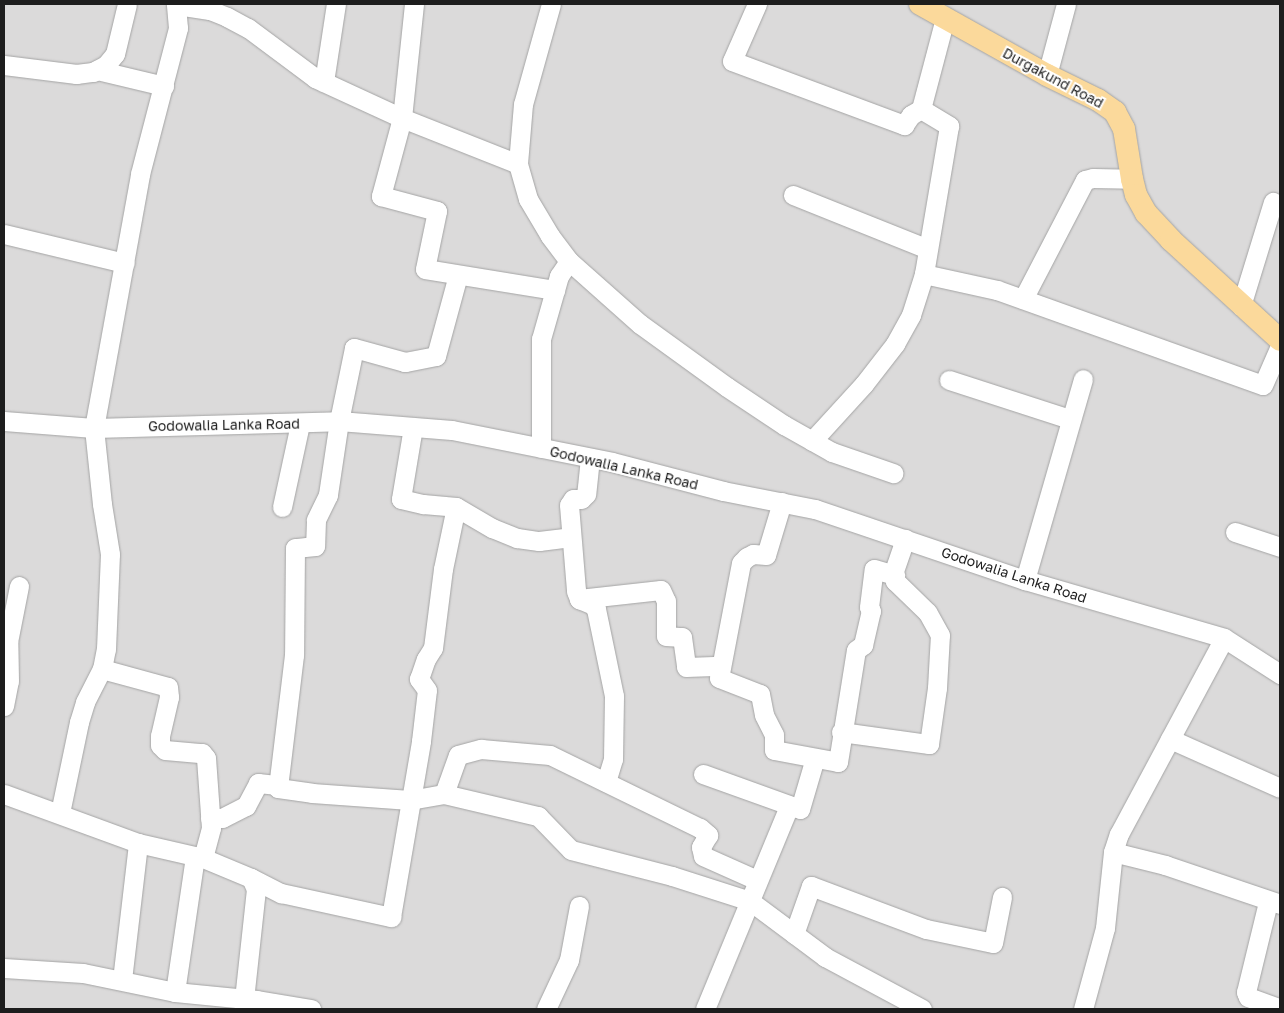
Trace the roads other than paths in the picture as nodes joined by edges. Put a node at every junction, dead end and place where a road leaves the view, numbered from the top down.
1 (127, 4) edge
2 (336, 4) edge
3 (414, 4) edge
4 (551, 4) edge
5 (757, 4) edge
6 (920, 4) edge
7 (1066, 4) edge
8 (176, 5) edge
9 (945, 18) junction
10 (4, 65) edge
11 (98, 70) junction
12 (1046, 75) junction
13 (324, 82) junction
14 (164, 86) junction
15 (920, 109) junction
16 (402, 118) junction
17 (518, 164) junction
18 (1132, 179) junction
19 (793, 195) dead end
20 (1273, 202) dead end
21 (4, 234) edge
22 (928, 249) junction
23 (569, 261) junction
24 (125, 263) junction
25 (924, 274) junction
26 (458, 275) junction
27 (555, 290) junction
28 (1023, 299) junction
29 (1241, 306) junction
30 (1280, 340) edge
31 (1280, 346) edge
32 (1083, 379) dead end
33 (949, 380) dead end
34 (1070, 419) junction
35 (4, 421) edge
36 (339, 421) junction
37 (300, 424) junction
38 (413, 427) junction
39 (94, 428) junction
40 (812, 441) junction
41 (541, 448) junction
42 (590, 458) junction
43 (893, 473) dead end
44 (782, 502) junction
45 (456, 506) junction
46 (282, 507) dead end
47 (1235, 532) dead end
48 (571, 537) junction
49 (905, 539) junction
50 (1280, 547) edge
51 (895, 575) junction
52 (1025, 580) junction
53 (19, 586) dead end
54 (579, 599) junction
55 (1224, 638) junction
56 (721, 666) junction
57 (102, 669) junction
58 (1280, 674) edge
59 (4, 706) edge
60 (841, 732) junction
61 (1170, 739) junction
62 (815, 758) junction
63 (704, 774) dead end
64 (606, 782) junction
65 (278, 785) junction
66 (1280, 788) edge
67 (4, 794) edge
68 (444, 794) junction
69 (410, 800) junction
70 (789, 806) junction
71 (60, 813) junction
72 (210, 818) junction
73 (138, 843) junction
74 (1114, 852) junction
75 (199, 857) junction
76 (251, 878) junction
77 (757, 880) junction
78 (1002, 897) dead end
79 (750, 901) junction
80 (1274, 903) edge
81 (579, 906) dead end
82 (794, 934) junction
83 (4, 968) edge
84 (122, 980) junction
85 (175, 992) junction
86 (244, 999) junction
87 (281, 1007) edge
88 (1277, 1008) edge
89 (311, 1009) edge
90 (546, 1009) edge
91 (705, 1009) edge
92 (922, 1009) edge
93 (1083, 1009) edge

1 - 11 street
2 - 13 street
3 - 16 street
4 - 17 street
5 - 15 street
6 - 9 main road, Durgakund Road
7 - 12 street
8 - 13 street
8 - 14 street
9 - 12 main road, Durgakund Road
9 - 15 street
10 - 11 street
11 - 14 street
12 - 18 main road, Durgakund Road
13 - 16 street
14 - 24 street
15 - 22 street
16 - 17 street
16 - 26 street
17 - 23 street
18 - 28 street
18 - 29 main road, Durgakund Road
19 - 22 street
20 - 29 street
21 - 24 street
22 - 25 street
23 - 27 street
23 - 40 street
24 - 39 street
25 - 28 street
25 - 40 street
26 - 27 street
26 - 36 street
27 - 41 street
28 - 31 street
29 - 30 main road, Durgakund Road
32 - 34 street
33 - 34 street
34 - 52 street
35 - 39 street, Godowalia Lanka Road
36 - 37 street, Godowalia Lanka Road
36 - 38 street, Godowalia Lanka Road
36 - 65 street
37 - 39 street, Godowalia Lanka Road
37 - 46 street
38 - 41 street, Godowalia Lanka Road
38 - 45 street
39 - 57 street
40 - 43 street
41 - 42 street, Godowalia Lanka Road
42 - 44 street, Godowalia Lanka Road
42 - 48 street
44 - 49 street, Godowalia Lanka Road
44 - 56 street
45 - 48 street
45 - 69 street
47 - 50 street
48 - 54 street
49 - 51 street
49 - 52 street, Godowalia Lanka Road
51 - 60 street
51 - 60 street
52 - 55 street, Godowalia Lanka Road
53 - 59 street
54 - 56 street
54 - 64 street
55 - 58 street, Godowalia Lanka Road
55 - 61 street
56 - 62 street
57 - 71 street
57 - 72 street
60 - 62 street
61 - 66 street
61 - 74 street
62 - 70 street
63 - 70 street
64 - 68 street
64 - 77 street
65 - 69 street
65 - 72 street
67 - 71 street
68 - 69 street
68 - 79 street
69 - 76 street
70 - 77 street
71 - 73 street
72 - 75 street
73 - 75 street
73 - 84 street
74 - 80 street
74 - 93 street
75 - 76 street
75 - 85 street
76 - 86 street
77 - 79 street
78 - 82 street
79 - 82 street
79 - 91 street
80 - 88 street
81 - 90 street
82 - 92 street
83 - 84 street
84 - 85 street
85 - 86 street
86 - 87 street
87 - 89 street

